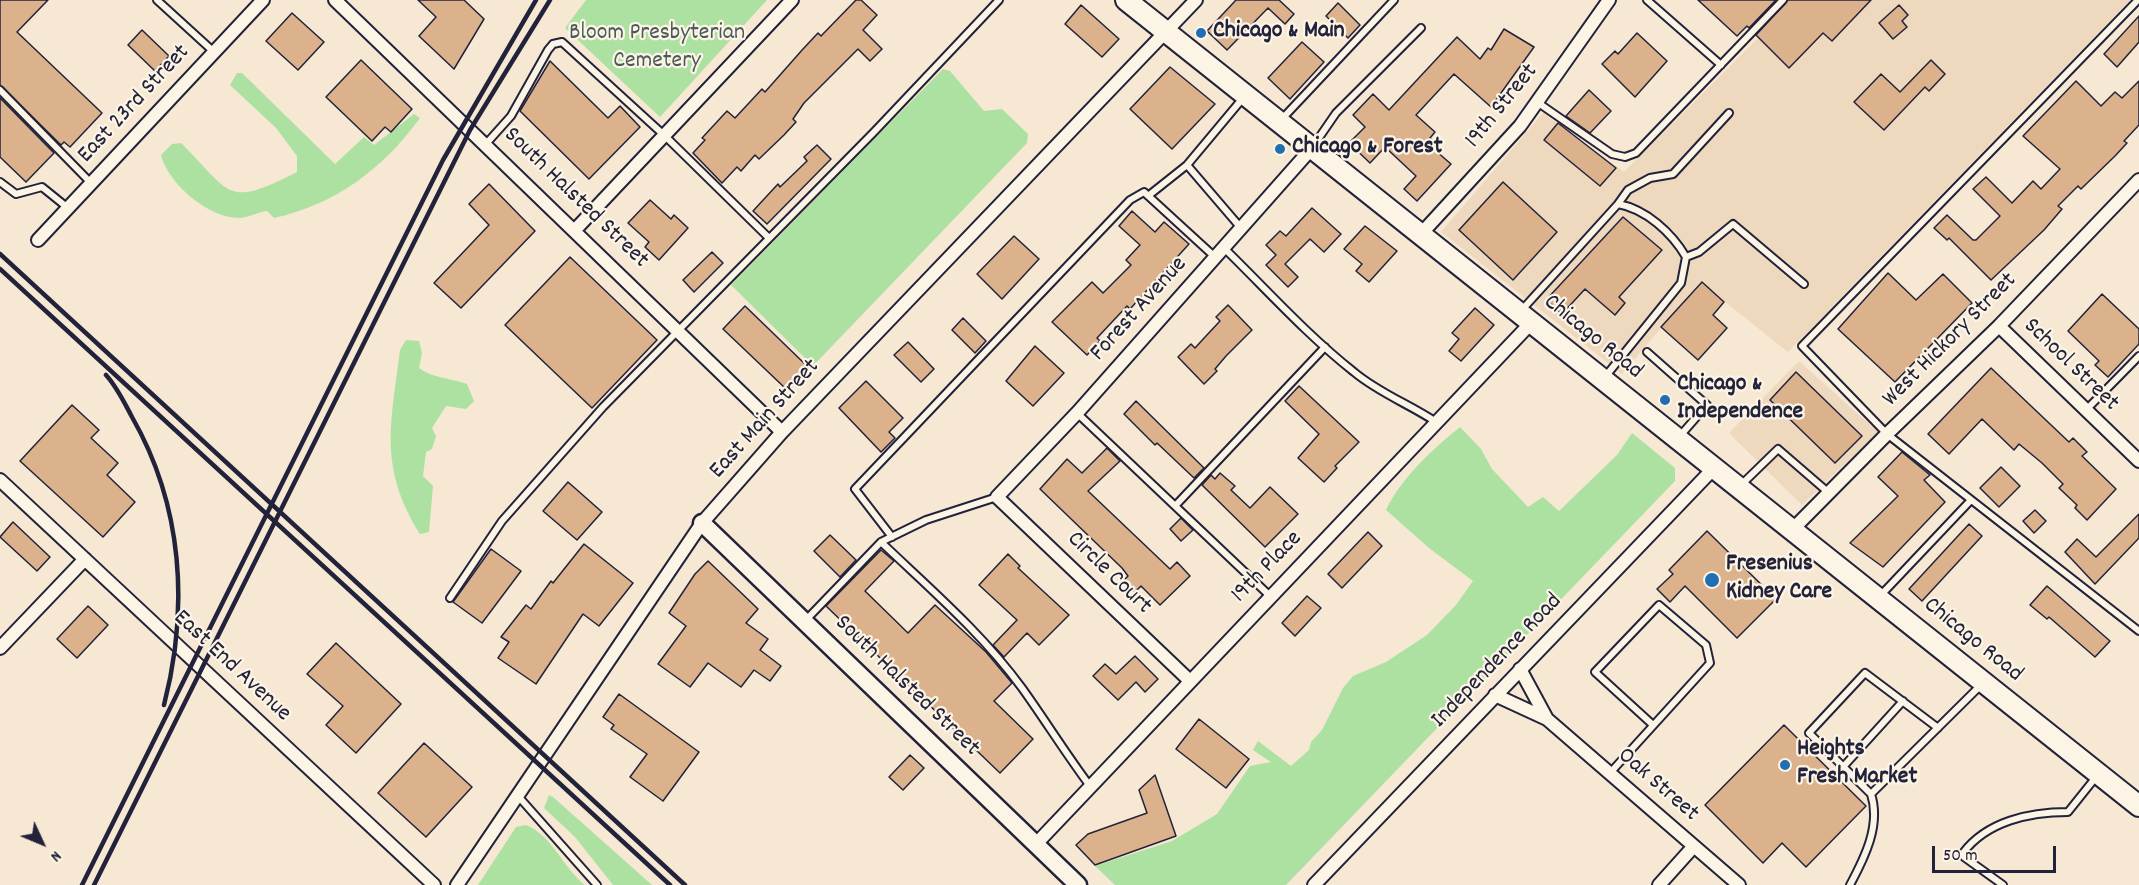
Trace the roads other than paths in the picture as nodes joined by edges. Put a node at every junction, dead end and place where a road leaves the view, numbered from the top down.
1 (157, 0) edge
2 (263, 0) edge
3 (335, 0) edge
4 (792, 0) edge
5 (999, 0) edge
6 (1126, 0) edge
7 (1196, 0) edge
8 (1394, 0) edge
9 (1609, 0) edge
10 (1647, 0) edge
11 (1783, 0) edge
12 (2138, 0) edge
13 (1421, 28) dead end
14 (1166, 32) junction
15 (214, 52) junction
16 (1720, 65) junction
17 (0, 90) edge
18 (1246, 95) junction
19 (1537, 101) junction
20 (1729, 112) dead end
21 (1279, 122) junction
22 (665, 136) junction
23 (485, 145) junction
24 (1312, 148) junction
25 (1187, 165) junction
26 (2139, 180) edge
27 (0, 182) edge
28 (91, 183) junction
29 (1148, 196) junction
30 (1618, 204) junction
31 (68, 208) junction
32 (1241, 228) junction
33 (574, 231) junction
34 (1421, 234) junction
35 (769, 238) junction
36 (38, 240) dead end
37 (1219, 253) junction
38 (1686, 257) junction
39 (1804, 284) dead end
40 (1525, 318) junction
41 (1999, 326) junction
42 (678, 331) junction
43 (1325, 347) junction
44 (1647, 352) dead end
45 (2139, 356) edge
46 (1603, 380) junction
47 (2086, 410) junction
48 (1077, 413) junction
49 (1436, 422) junction
50 (782, 432) junction
51 (1887, 434) junction
52 (1677, 439) junction
53 (2139, 461) edge
54 (1714, 468) junction
55 (0, 480) edge
56 (1738, 487) junction
57 (1829, 493) junction
58 (997, 497) junction
59 (1971, 500) junction
60 (1176, 505) junction
61 (702, 523) junction
62 (1792, 530) junction
63 (892, 537) junction
64 (881, 542) junction
65 (85, 559) junction
66 (1270, 596) junction
67 (450, 598) dead end
68 (1878, 598) junction
69 (804, 622) junction
70 (2139, 631) edge
71 (0, 648) edge
72 (1520, 669) junction
73 (1190, 681) junction
74 (1983, 682) junction
75 (1495, 695) junction
76 (1903, 701) junction
77 (1547, 719) junction
78 (1653, 725) junction
79 (1938, 728) junction
80 (1843, 767) junction
81 (1610, 773) junction
82 (2098, 774) junction
83 (1090, 786) junction
84 (1871, 794) junction
85 (518, 796) junction
86 (2139, 806) edge
87 (1036, 844) junction
88 (1694, 846) junction
89 (434, 885) edge
90 (457, 885) edge
91 (597, 885) edge
92 (1078, 885) edge
93 (1314, 885) edge
94 (1659, 885) edge
95 (1740, 885) edge
96 (1850, 885) edge
97 (2002, 885) edge

1 - 15 lane
2 - 15 street, East 23rd Street
3 - 23 street, South Halsted Street
4 - 22 street
5 - 35 lane
6 - 14 main road, Chicago Road
7 - 14 street, East Main Street
8 - 21 lane
9 - 19 street, 19th Street
10 - 16 lane
11 - 16 lane
12 - 51 lane
13 - 24 lane
14 - 18 main road, Chicago Road
14 - 50 street, East Main Street
15 - 28 street, East 23rd Street
16 - 19 lane
17 - 28 lane
18 - 21 main road, Chicago Road
18 - 25 lane
19 - 34 street, 19th Street
20 - 30 lane
21 - 24 main road, Chicago Road
22 - 23 lane
22 - 33 street
22 - 35 lane
23 - 33 street, South Halsted Street
24 - 32 street, Forest Avenue
24 - 34 main road, Chicago Road
25 - 29 lane
25 - 32 lane
26 - 41 street, West Hickory Street
27 - 31 lane
28 - 31 street, East 23rd Street
29 - 37 lane
29 - 63 lane
30 - 38 lane
30 - 40 lane
31 - 36 street, East 23rd Street
32 - 37 street, Forest Avenue
33 - 42 street, South Halsted Street
34 - 40 main road, Chicago Road
35 - 42 lane
37 - 43 lane
37 - 48 street, Forest Avenue
38 - 39 lane
38 - 46 lane
40 - 46 main road, Chicago Road
40 - 49 street, 19th Place
41 - 47 street, School Street
41 - 51 street, West Hickory Street
42 - 50 street, South Halsted Street
42 - 67 lane
43 - 49 lane
43 - 60 lane
44 - 52 lane
45 - 47 lane
46 - 52 main road, Chicago Road
47 - 53 street, School Street
48 - 58 street, Forest Avenue
48 - 60 lane
49 - 66 street, 19th Place
50 - 61 street, East Main Street
51 - 57 street, West Hickory Street
51 - 59 lane
52 - 54 main road, Chicago Road
54 - 56 main road, Chicago Road
54 - 72 street, Independence Road
55 - 65 street, East End Avenue
56 - 57 lane
56 - 62 main road, Chicago Road
57 - 62 street, West Hickory Street
58 - 63 lane
58 - 73 street, Circle Court
59 - 68 lane
59 - 70 lane
60 - 66 lane
61 - 69 street, South Halsted Street
61 - 85 street, East Main Street
62 - 68 main road, Chicago Road
63 - 64 lane
64 - 69 lane
64 - 83 lane
65 - 71 street
65 - 89 street, East End Avenue
66 - 73 street, 19th Place
68 - 74 main road, Chicago Road
69 - 87 street, South Halsted Street
72 - 75 street, Independence Road
72 - 77 street, Oak Street
73 - 83 street, 19th Place
74 - 79 lane
74 - 82 main road, Chicago Road
75 - 77 street, Oak Street
75 - 93 street, Independence Road
76 - 79 lane
76 - 80 lane
76 - 80 lane
77 - 81 street, Oak Street
78 - 78 lane
78 - 81 lane
79 - 84 lane
80 - 84 lane
81 - 88 street, Oak Street
82 - 86 main road, Chicago Road
82 - 97 lane
83 - 87 street, 19th Place
84 - 96 lane
85 - 90 street, East Main Street
85 - 91 lane
87 - 92 street, South Halsted Street
88 - 94 street
88 - 95 street, Oak Street

